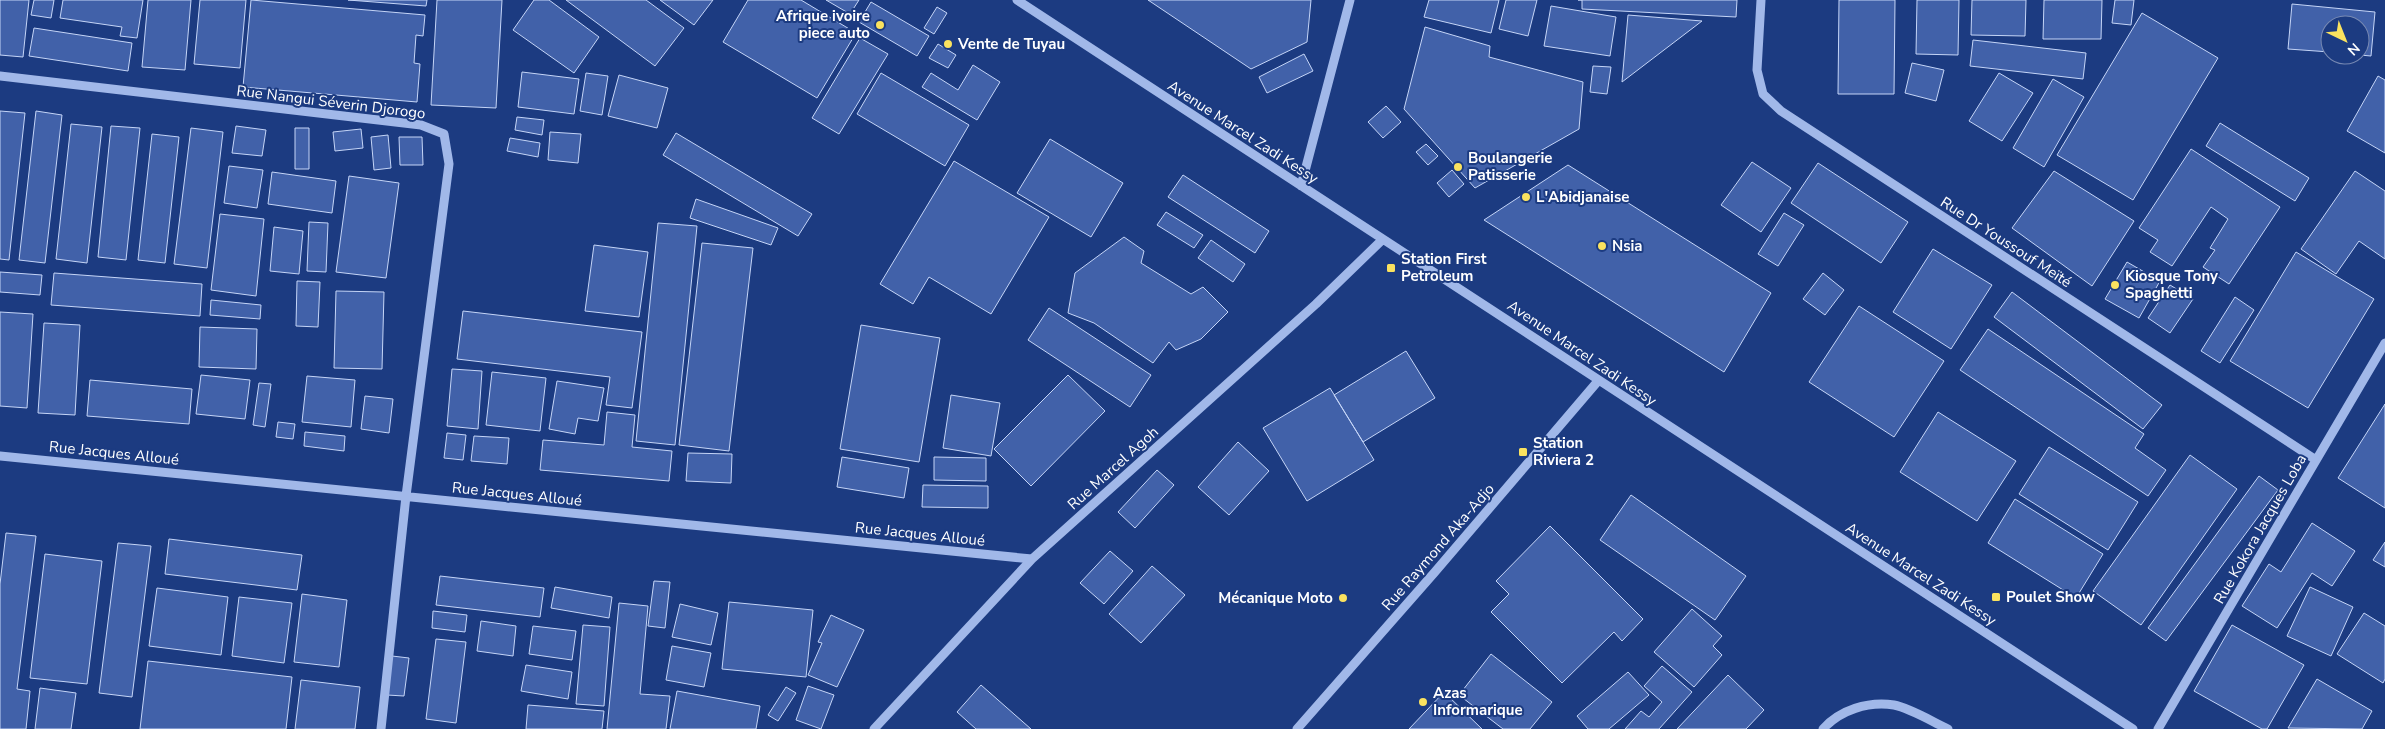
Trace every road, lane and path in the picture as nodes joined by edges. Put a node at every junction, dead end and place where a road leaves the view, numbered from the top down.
1 (1017, 0) edge
2 (1350, 0) edge
3 (1761, 0) edge
4 (0, 76) edge
5 (1302, 186) junction
6 (1382, 240) junction
7 (2385, 343) edge
8 (1598, 381) junction
9 (0, 456) edge
10 (2316, 460) junction
11 (406, 496) junction
12 (1032, 559) junction
13 (381, 729) edge
14 (874, 729) edge
15 (1297, 729) edge
16 (1823, 729) edge
17 (1948, 729) edge
18 (2133, 729) edge
19 (2158, 729) edge

1 - 5 street, Avenue Marcel Zadi Kessy
2 - 5 street
3 - 10 street, Rue Dr Youssouf Meïté
4 - 11 street, Rue Nangui Séverin Djorogo
5 - 6 street, Avenue Marcel Zadi Kessy
6 - 8 street, Avenue Marcel Zadi Kessy
6 - 12 street, Rue Marcel Agoh
7 - 10 street, Rue Kokora Jacques Loba
8 - 15 street, Rue Raymond Aka-Adjo
8 - 18 street, Avenue Marcel Zadi Kessy
9 - 11 street, Rue Jacques Alloué
10 - 19 street, Rue Kokora Jacques Loba
11 - 12 street, Rue Jacques Alloué
11 - 13 street
12 - 14 street, Rue Marcel Agoh
16 - 17 street

